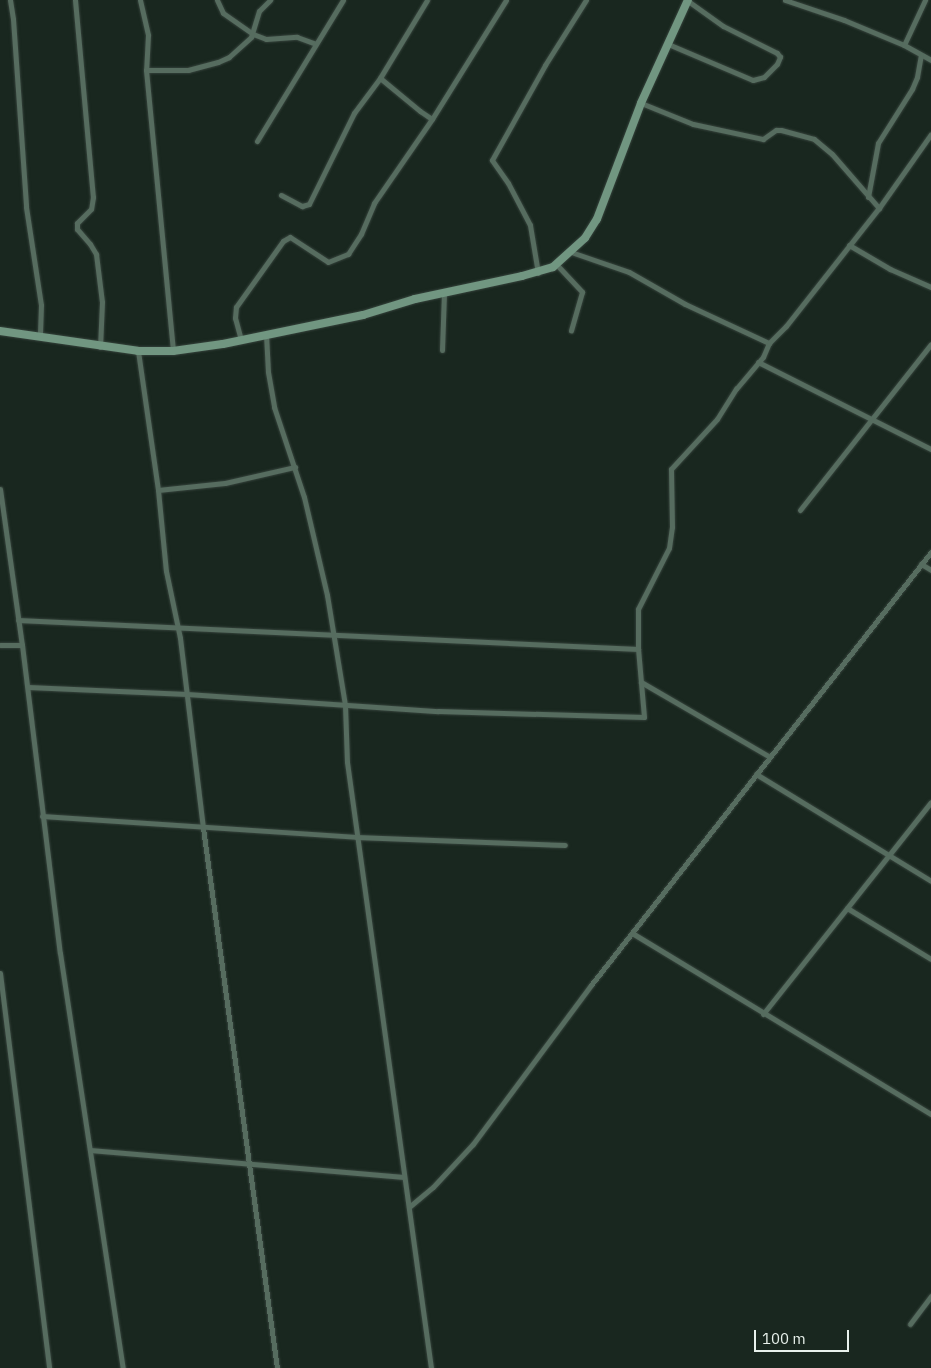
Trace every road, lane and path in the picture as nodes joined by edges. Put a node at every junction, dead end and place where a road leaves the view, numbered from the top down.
1 (10, 0) edge
2 (74, 0) edge
3 (140, 0) edge
4 (217, 0) edge
5 (270, 0) edge
6 (344, 0) edge
7 (427, 0) edge
8 (506, 0) edge
9 (586, 0) edge
10 (688, 0) edge
11 (785, 0) edge
12 (925, 0) edge
13 (253, 34) junction
14 (316, 44) junction
15 (668, 44) junction
16 (904, 45) junction
17 (921, 55) junction
18 (931, 60) edge
19 (146, 70) junction
20 (380, 78) junction
21 (641, 103) junction
22 (432, 119) junction
23 (931, 134) edge
24 (257, 141) dead end
25 (281, 195) dead end
26 (868, 197) junction
27 (879, 208) junction
28 (849, 245) junction
29 (571, 252) junction
30 (557, 265) junction
31 (538, 273) junction
32 (931, 287) edge
33 (444, 294) junction
34 (571, 330) dead end
35 (0, 331) edge
36 (266, 334) junction
37 (40, 336) junction
38 (241, 340) junction
39 (769, 343) junction
40 (931, 344) edge
41 (100, 347) junction
42 (442, 350) dead end
43 (138, 351) junction
44 (173, 351) junction
45 (758, 362) junction
46 (872, 418) junction
47 (931, 449) edge
48 (295, 467) junction
49 (0, 489) edge
50 (158, 490) junction
51 (800, 510) dead end
52 (931, 552) edge
53 (921, 564) junction
54 (931, 570) edge
55 (18, 620) junction
56 (178, 627) junction
57 (332, 634) junction
58 (0, 644) edge
59 (22, 644) junction
60 (638, 649) junction
61 (641, 682) junction
62 (28, 687) junction
63 (187, 694) junction
64 (345, 705) junction
65 (770, 757) junction
66 (756, 774) junction
67 (931, 802) edge
68 (42, 816) junction
69 (203, 828) junction
70 (356, 837) junction
71 (565, 845) dead end
72 (889, 855) junction
73 (931, 880) edge
74 (847, 908) junction
75 (632, 933) junction
76 (931, 959) edge
77 (0, 973) edge
78 (763, 1014) junction
79 (931, 1114) edge
80 (90, 1150) junction
81 (249, 1164) junction
82 (404, 1177) junction
83 (409, 1207) junction
84 (931, 1296) edge
85 (910, 1324) dead end
86 (49, 1368) edge
87 (123, 1368) edge
88 (277, 1368) edge
89 (431, 1368) edge

1 - 37 street
2 - 41 street
3 - 19 street
4 - 13 street
5 - 13 street
6 - 14 street
7 - 20 street
8 - 22 street
9 - 31 street
10 - 15 street
10 - 15 street
11 - 16 street
12 - 16 street
13 - 14 street
13 - 19 street
14 - 24 street
15 - 21 street
16 - 17 street
17 - 18 street
17 - 26 street
19 - 44 street
20 - 22 street
20 - 25 street
21 - 26 street
21 - 29 street
22 - 38 street
23 - 27 street
26 - 27 street
27 - 28 street
28 - 32 street
28 - 39 street
29 - 30 street
29 - 39 street
30 - 31 street
30 - 34 street
31 - 33 street
33 - 36 street
33 - 42 street
35 - 37 street
36 - 38 street
36 - 48 street
37 - 41 street
38 - 44 street
39 - 45 street
40 - 46 street
41 - 43 street
43 - 44 street
43 - 50 street
45 - 46 street
45 - 60 street
46 - 47 street
46 - 51 street
48 - 50 street
48 - 57 street
49 - 55 street
50 - 56 street
52 - 53 street
53 - 54 street
53 - 65 street
55 - 56 street
55 - 59 street
56 - 57 street
56 - 63 street
57 - 60 street
57 - 64 street
58 - 59 street
59 - 62 street
60 - 61 street
61 - 64 street
61 - 65 street
62 - 63 street
62 - 68 street
63 - 64 street
63 - 69 street
64 - 70 street
65 - 66 street
66 - 72 street
66 - 75 street
67 - 72 street
68 - 69 street
68 - 80 street
69 - 70 street
69 - 81 street
70 - 71 street
70 - 82 street
72 - 73 street
72 - 74 street
74 - 76 street
74 - 78 street
75 - 78 street
75 - 83 street
77 - 86 street
78 - 79 street
80 - 81 street
80 - 87 street
81 - 82 street
81 - 88 street
82 - 83 street
83 - 89 street
84 - 85 street

